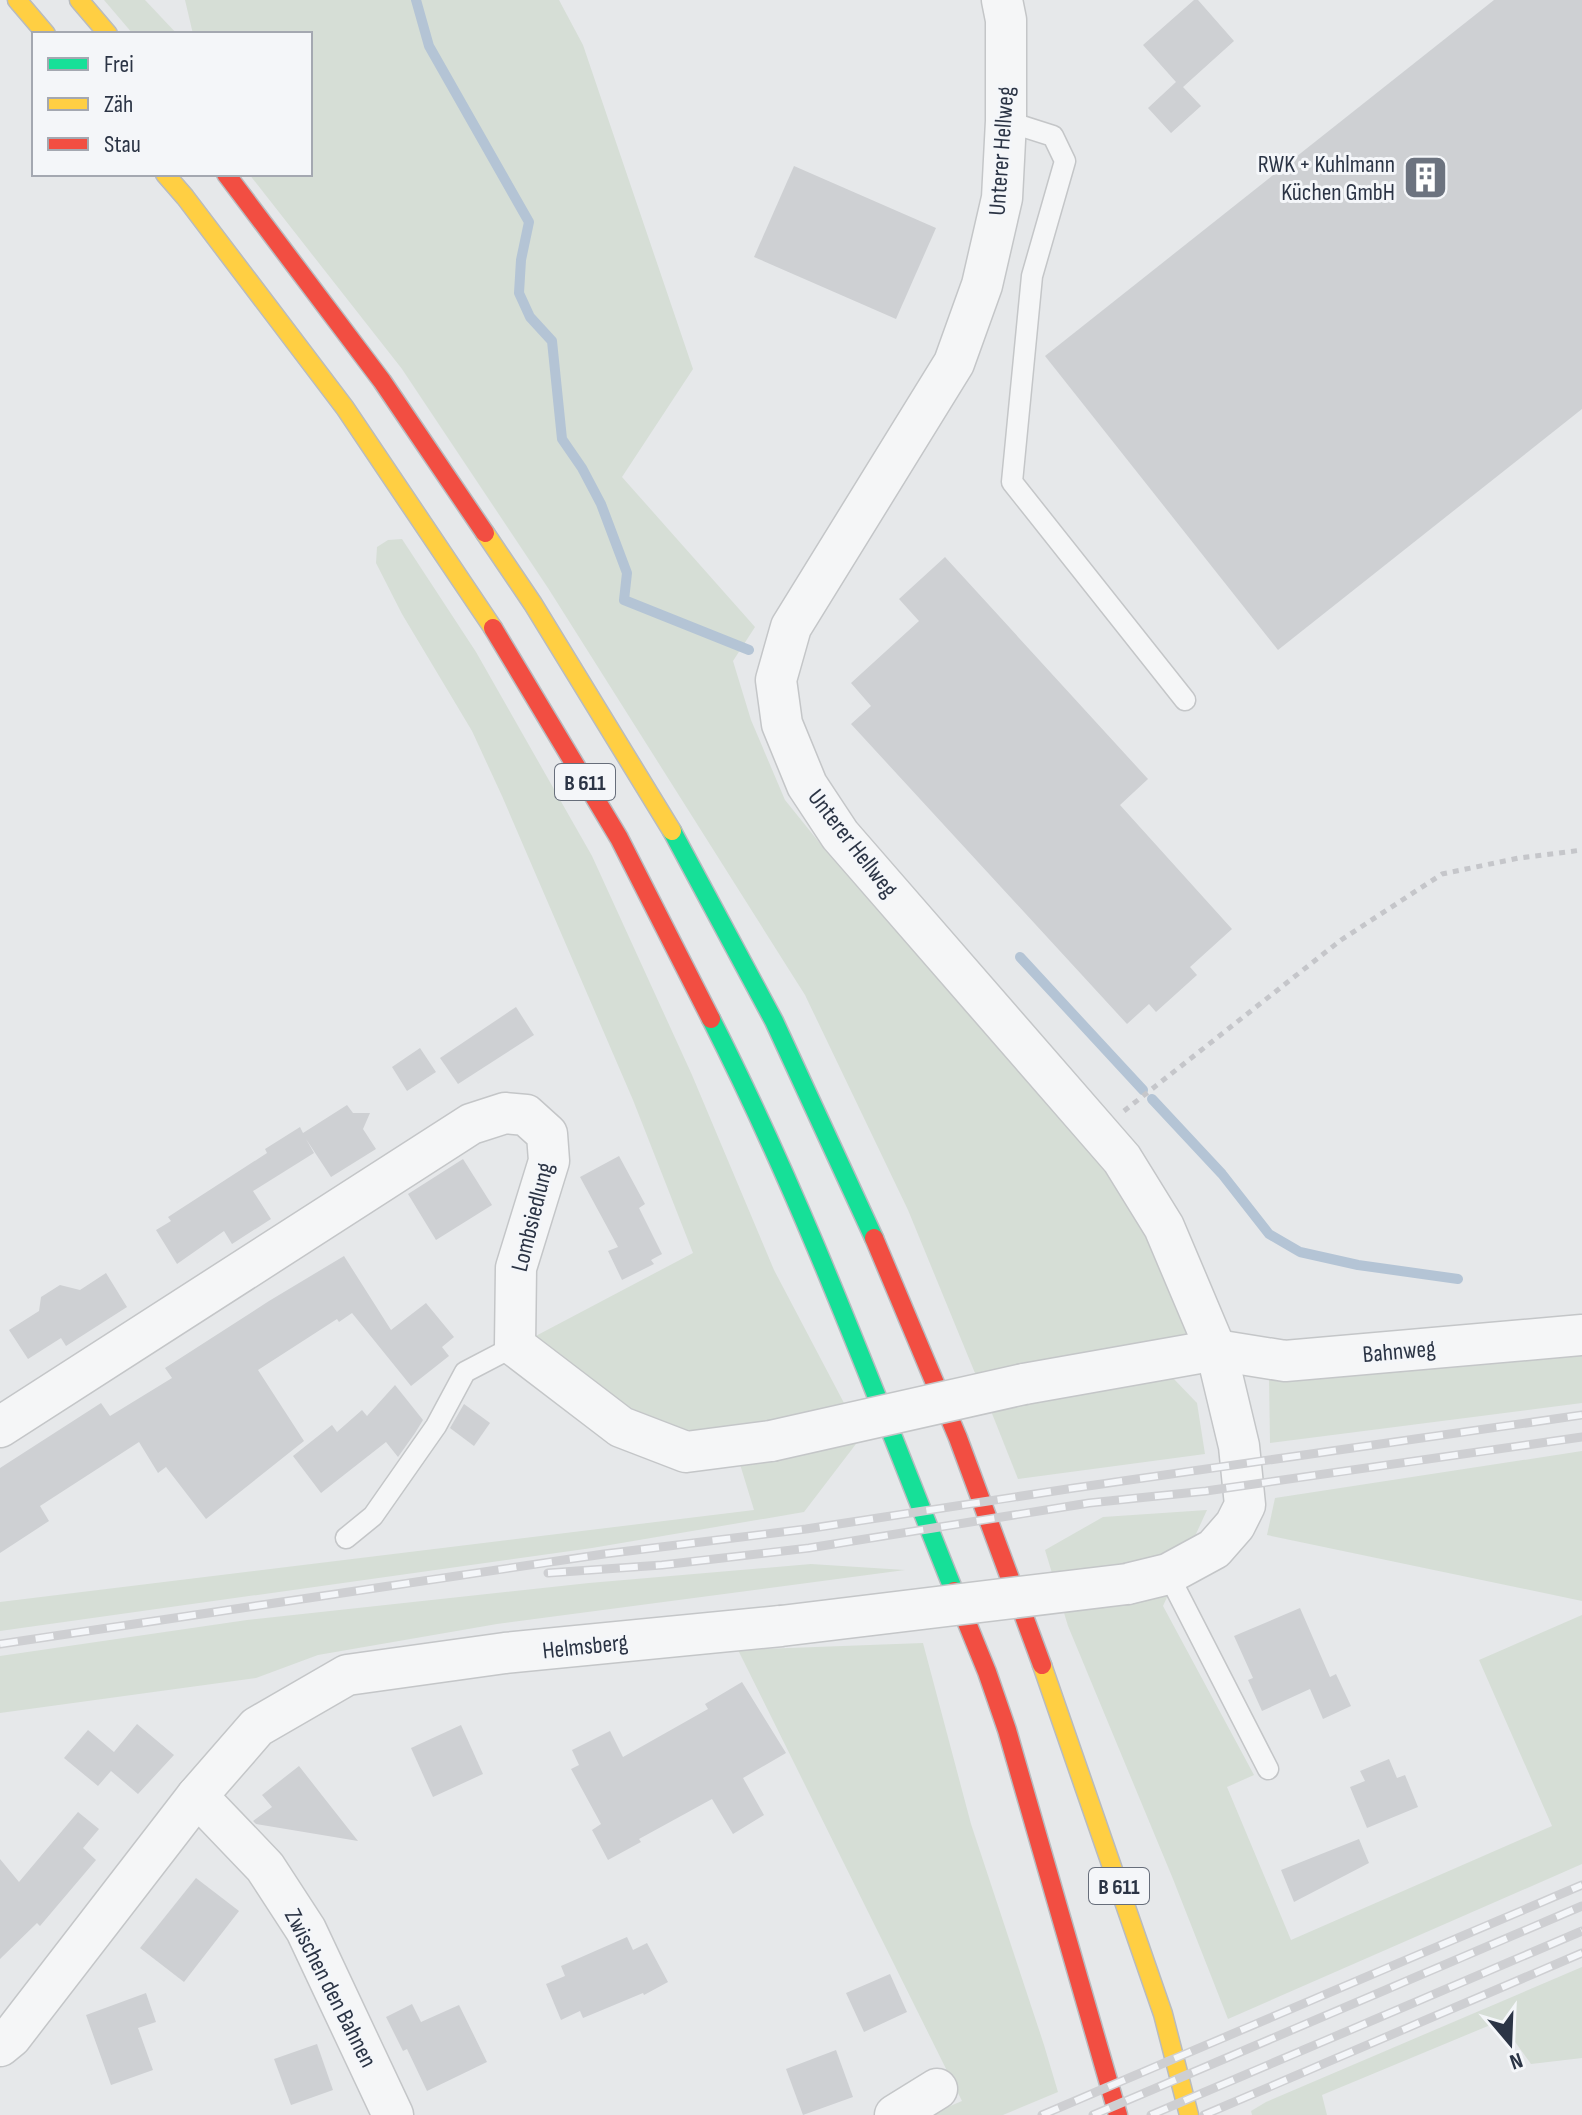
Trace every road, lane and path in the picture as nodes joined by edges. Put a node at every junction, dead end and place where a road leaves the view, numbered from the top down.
1 (17, 0) edge
2 (79, 0) edge
3 (1002, 0) edge
4 (44, 32) edge
5 (106, 32) edge
6 (1006, 121) junction
7 (167, 176) edge
8 (228, 176) edge
9 (1185, 700) dead end
10 (1582, 850) edge
11 (1098, 1131) junction
12 (1582, 1335) edge
13 (515, 1346) junction
14 (1216, 1350) junction
15 (0, 1427) edge
16 (1239, 1446) joint
17 (346, 1538) dead end
18 (1168, 1574) junction
19 (1268, 1769) dead end
20 (197, 1796) junction
21 (0, 2046) edge
22 (937, 2089) dead end
23 (393, 2115) edge
24 (895, 2115) edge
25 (1118, 2115) edge
26 (1189, 2115) edge

1 - 4 highway
2 - 5 highway
3 - 6 street, Unterer Hellweg
6 - 9 lane
6 - 11 street, Unterer Hellweg
7 - 25 highway, B 611
8 - 26 highway, B 611
10 - 11 path
11 - 14 street, Unterer Hellweg
12 - 14 street, Bahnweg
13 - 14 street, bridge
13 - 15 street, Lombsiedlung
13 - 17 lane
14 - 16 street, Unterer Hellweg
16 - 18 street, Helmsberg
18 - 19 lane
18 - 20 street, Helmsberg, bridge
20 - 21 street, Helmsberg
20 - 23 street, Zwischen den Bahnen
22 - 24 street

